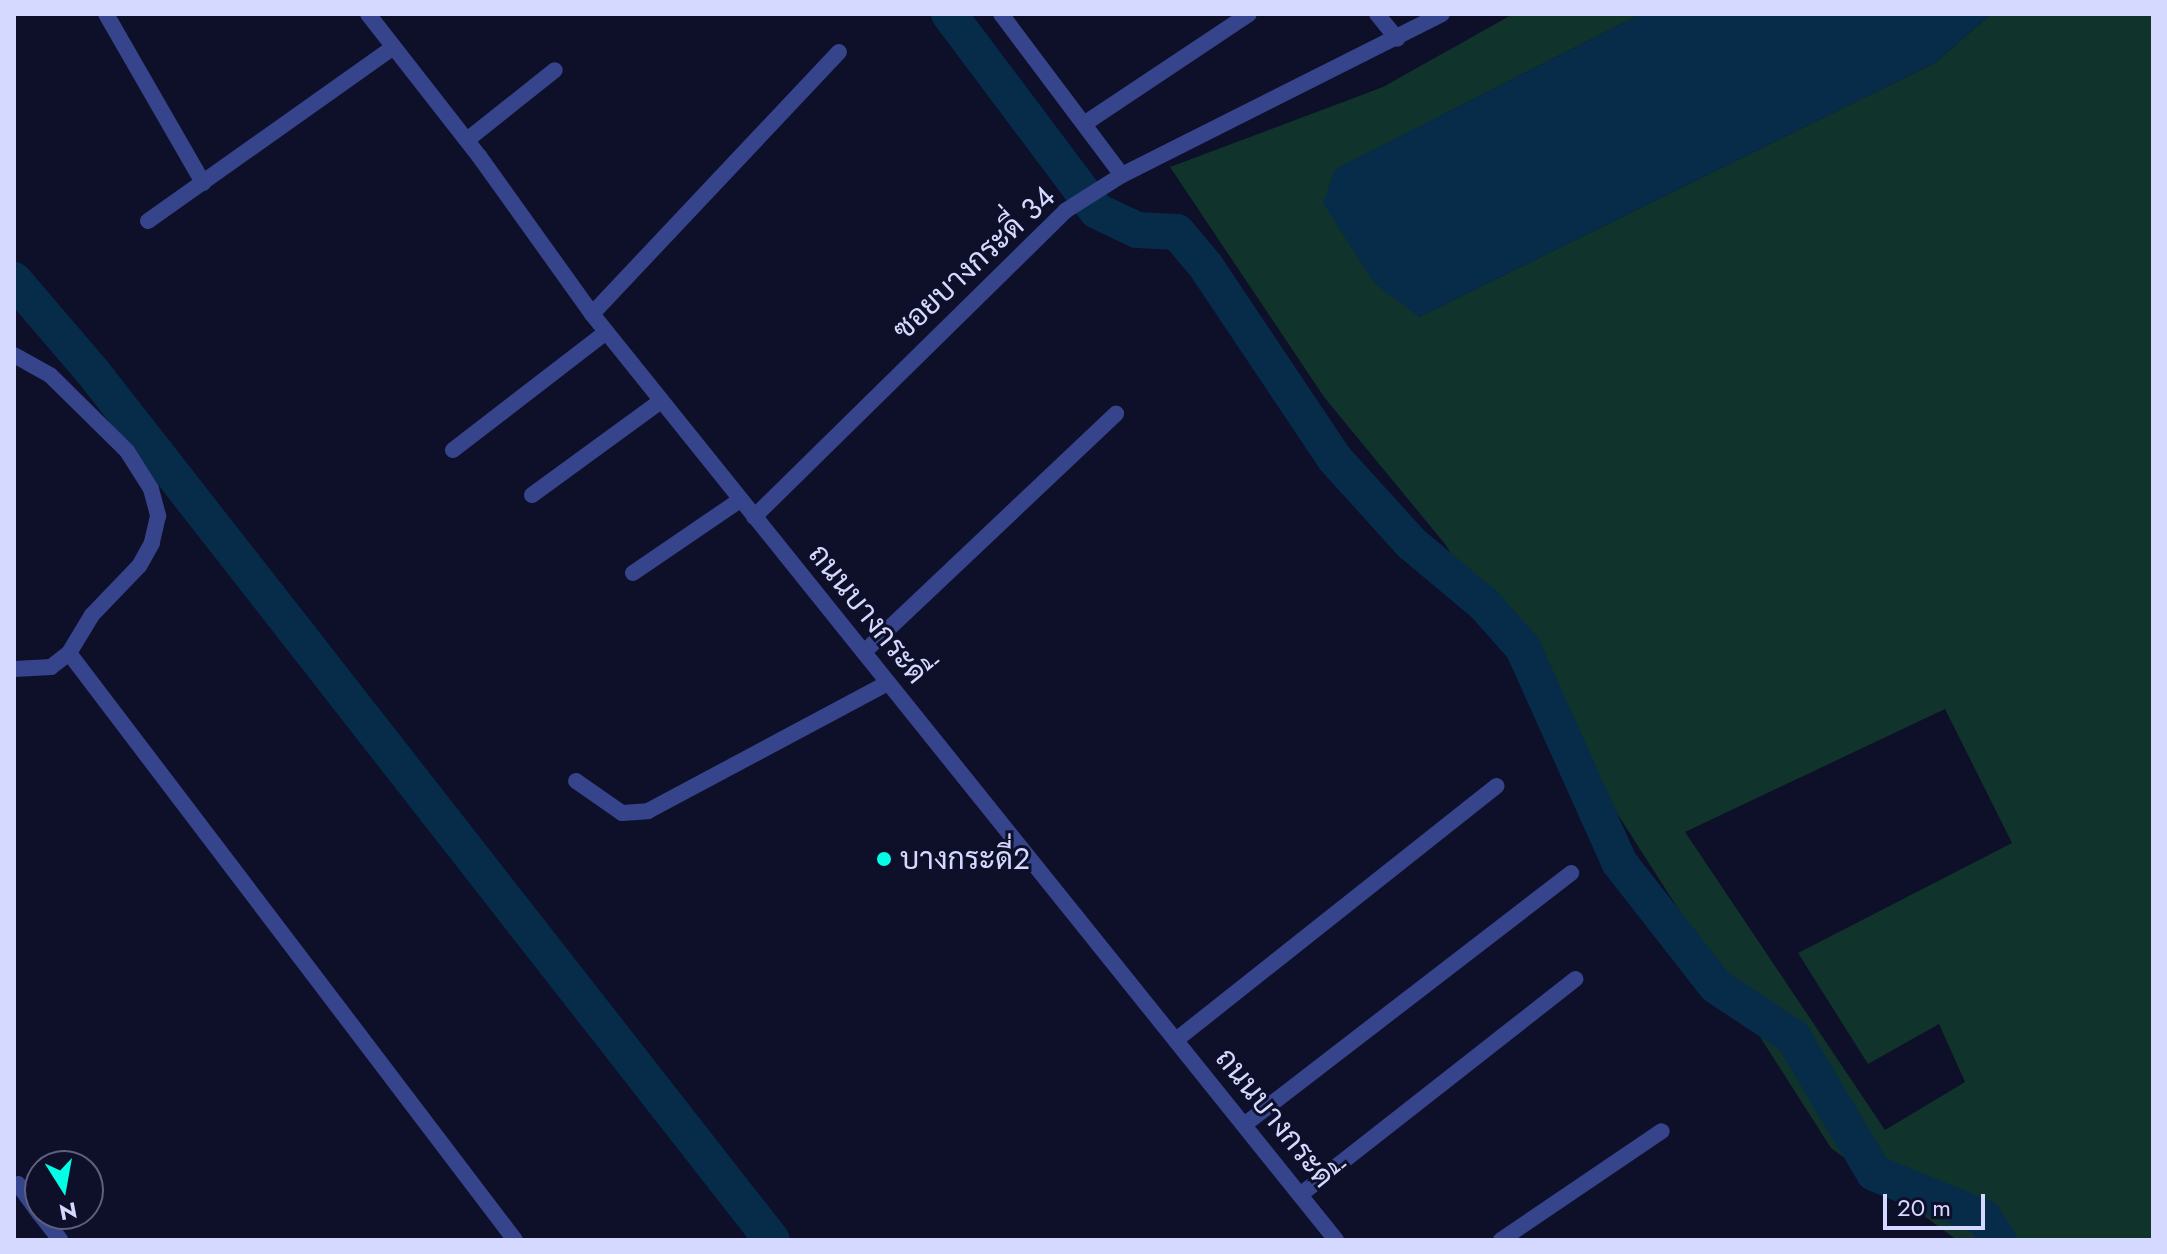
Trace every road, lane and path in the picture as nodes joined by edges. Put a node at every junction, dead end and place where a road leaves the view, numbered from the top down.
1 (106, 14) edge
2 (368, 14) edge
3 (1001, 14) edge
4 (1249, 14) edge
5 (1377, 14) edge
6 (1442, 14) edge
7 (1397, 39) junction
8 (394, 47) junction
9 (839, 52) dead end
10 (555, 70) dead end
11 (1084, 124) junction
12 (467, 140) junction
13 (1122, 175) junction
14 (203, 183) junction
15 (148, 221) dead end
16 (592, 314) junction
17 (606, 332) junction
18 (14, 355) edge
19 (661, 401) junction
20 (1116, 414) dead end
21 (453, 450) dead end
22 (532, 495) dead end
23 (740, 500) junction
24 (754, 517) junction
25 (633, 573) dead end
26 (864, 652) junction
27 (69, 653) junction
28 (14, 669) edge
29 (888, 683) junction
30 (576, 781) dead end
31 (1496, 786) dead end
32 (1571, 873) dead end
33 (1575, 979) dead end
34 (1176, 1040) junction
35 (1244, 1125) junction
36 (1662, 1131) dead end
37 (18, 1184) dead end
38 (24, 1192) edge
39 (1300, 1195) junction
40 (515, 1240) edge
41 (1336, 1240) edge
42 (1501, 1240) edge

1 - 14 street
2 - 8 street, ถนนบางกระดี่
3 - 11 street
4 - 11 street
5 - 7 street
6 - 7 street, ซอยบางกระดี่ 34
7 - 13 street, ซอยบางกระดี่ 34
8 - 12 street, ถนนบางกระดี่
8 - 14 street
9 - 16 street
10 - 12 street
11 - 13 street
12 - 16 street, ถนนบางกระดี่
13 - 24 street, ซอยบางกระดี่ 34
14 - 15 street
16 - 17 street, ถนนบางกระดี่
17 - 19 street, ถนนบางกระดี่
17 - 21 street
18 - 27 street
19 - 22 street
19 - 23 street, ถนนบางกระดี่
20 - 26 street
23 - 24 street, ถนนบางกระดี่
23 - 25 street
24 - 26 street, ถนนบางกระดี่
26 - 29 street, ถนนบางกระดี่
27 - 28 street
27 - 40 street
29 - 30 street
29 - 34 street, ถนนบางกระดี่
31 - 34 street
32 - 35 street
33 - 39 street
34 - 35 street, ถนนบางกระดี่
35 - 39 street, ถนนบางกระดี่
36 - 42 street
37 - 38 street
39 - 41 street, ถนนบางกระดี่

